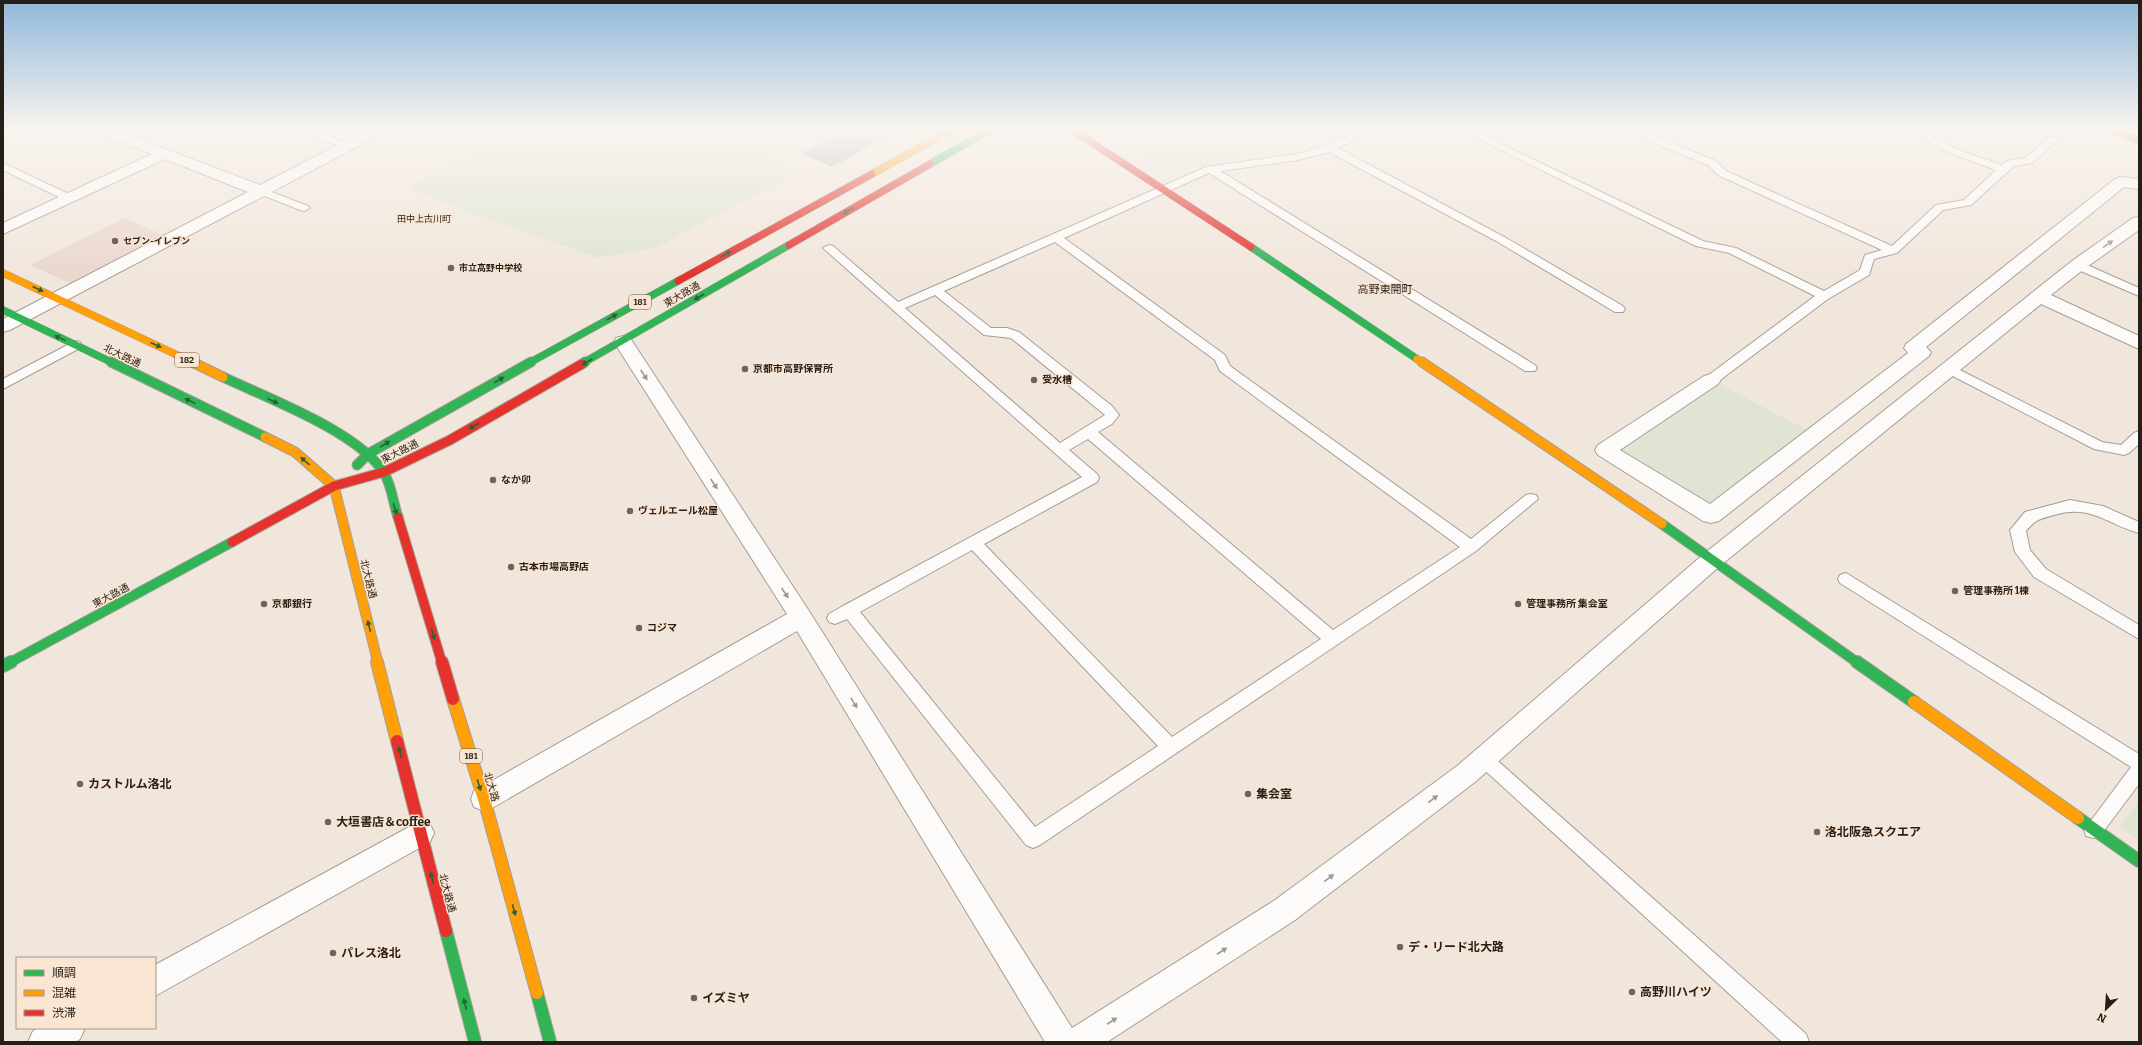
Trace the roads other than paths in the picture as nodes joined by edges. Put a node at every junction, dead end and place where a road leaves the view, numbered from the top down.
1 (27, 178) edge
2 (112, 178) edge
3 (226, 178) edge
4 (287, 178) edge
5 (863, 178) edge
6 (905, 178) edge
7 (1149, 178) edge
8 (1191, 178) edge
9 (1224, 178) edge
10 (1386, 178) edge
11 (1565, 178) edge
12 (1732, 178) edge
13 (1993, 178) edge
14 (2139, 184) edge
15 (1166, 189) junction
16 (261, 191) junction
17 (68, 198) junction
18 (304, 208) dead end
19 (2139, 222) edge
20 (3, 229) edge
21 (1056, 237) junction
22 (829, 248) dead end
23 (1893, 251) junction
24 (2078, 266) junction
25 (3, 273) edge
26 (936, 290) junction
27 (2139, 292) edge
28 (1824, 296) junction
29 (2040, 297) junction
30 (57, 298) junction
31 (897, 307) junction
32 (1619, 309) dead end
33 (3, 310) edge
34 (19, 318) junction
35 (3, 326) edge
36 (623, 342) junction
37 (2139, 343) edge
38 (75, 345) junction
39 (1530, 368) dead end
40 (1950, 369) junction
41 (1712, 380) joint
42 (3, 385) edge
43 (1090, 433) junction
44 (2139, 436) edge
45 (1060, 449) junction
46 (368, 454) junction
47 (384, 472) junction
48 (334, 486) junction
49 (1531, 499) dead end
50 (2139, 528) edge
51 (973, 542) junction
52 (1471, 547) junction
53 (1713, 559) junction
54 (1846, 579) dead end
55 (801, 617) junction
56 (2139, 633) edge
57 (1332, 640) junction
58 (3, 666) edge
59 (1170, 747) junction
60 (1484, 759) junction
61 (2139, 763) edge
62 (2139, 770) edge
63 (484, 799) junction
64 (2093, 830) junction
65 (420, 833) junction
66 (2139, 862) edge
67 (156, 979) edge
68 (67, 1029) edge
69 (44, 1042) edge
70 (474, 1042) edge
71 (550, 1042) edge
72 (1063, 1042) edge
73 (1079, 1042) edge
74 (1798, 1042) edge

1 - 17 lane
2 - 17 street
3 - 16 street
4 - 16 street
46 -> 5 main road, 東大路通 / 181
6 -> 36 main road, 東大路通 / 181
7 - 15 main road
8 - 15 lane
9 - 39 lane
10 - 32 lane
11 - 28 lane
12 - 23 lane
13 - 23 lane
14 - 41 street
15 - 21 lane
15 - 53 main road
16 - 18 lane
16 - 30 street
17 - 20 street
24 -> 19 street
21 - 26 lane
21 - 52 lane
22 - 31 lane
23 - 28 lane
24 - 27 lane
24 - 29 street
25 -> 30 main road, 182
26 - 31 lane
26 - 43 lane
28 - 41 lane
29 - 37 street
29 - 40 street
30 - 34 street
30 -> 46 main road, 182
31 - 45 lane
33 - 34 main road, 北大路通
34 - 35 street
38 -> 34 main road, 北大路通
36 -> 47 main road, 東大路通 / 181
36 -> 55 street
38 - 42 lane
48 -> 38 main road, 北大路通
40 - 44 lane
40 - 53 street
43 - 45 lane
43 - 57 lane
45 - 51 lane
46 - 47 main road, 182
46 - 48 main road, 東大路通 / 181
47 - 48 main road, 東大路通 / 181
47 -> 63 main road, 北大路 / 181
48 - 58 main road, 東大路通
65 -> 48 main road, 北大路通
49 - 52 lane
50 - 56 lane
51 - 59 lane
51 - 59 lane
52 - 57 lane
53 - 60 street
53 - 64 main road
54 - 61 lane
55 - 63 street
55 -> 72 street
57 - 59 lane
73 -> 60 street
60 - 74 lane
62 - 64 lane
63 -> 71 main road, 北大路 / 181
64 - 66 main road
65 - 67 street
70 -> 65 main road, 北大路通
68 - 69 street

